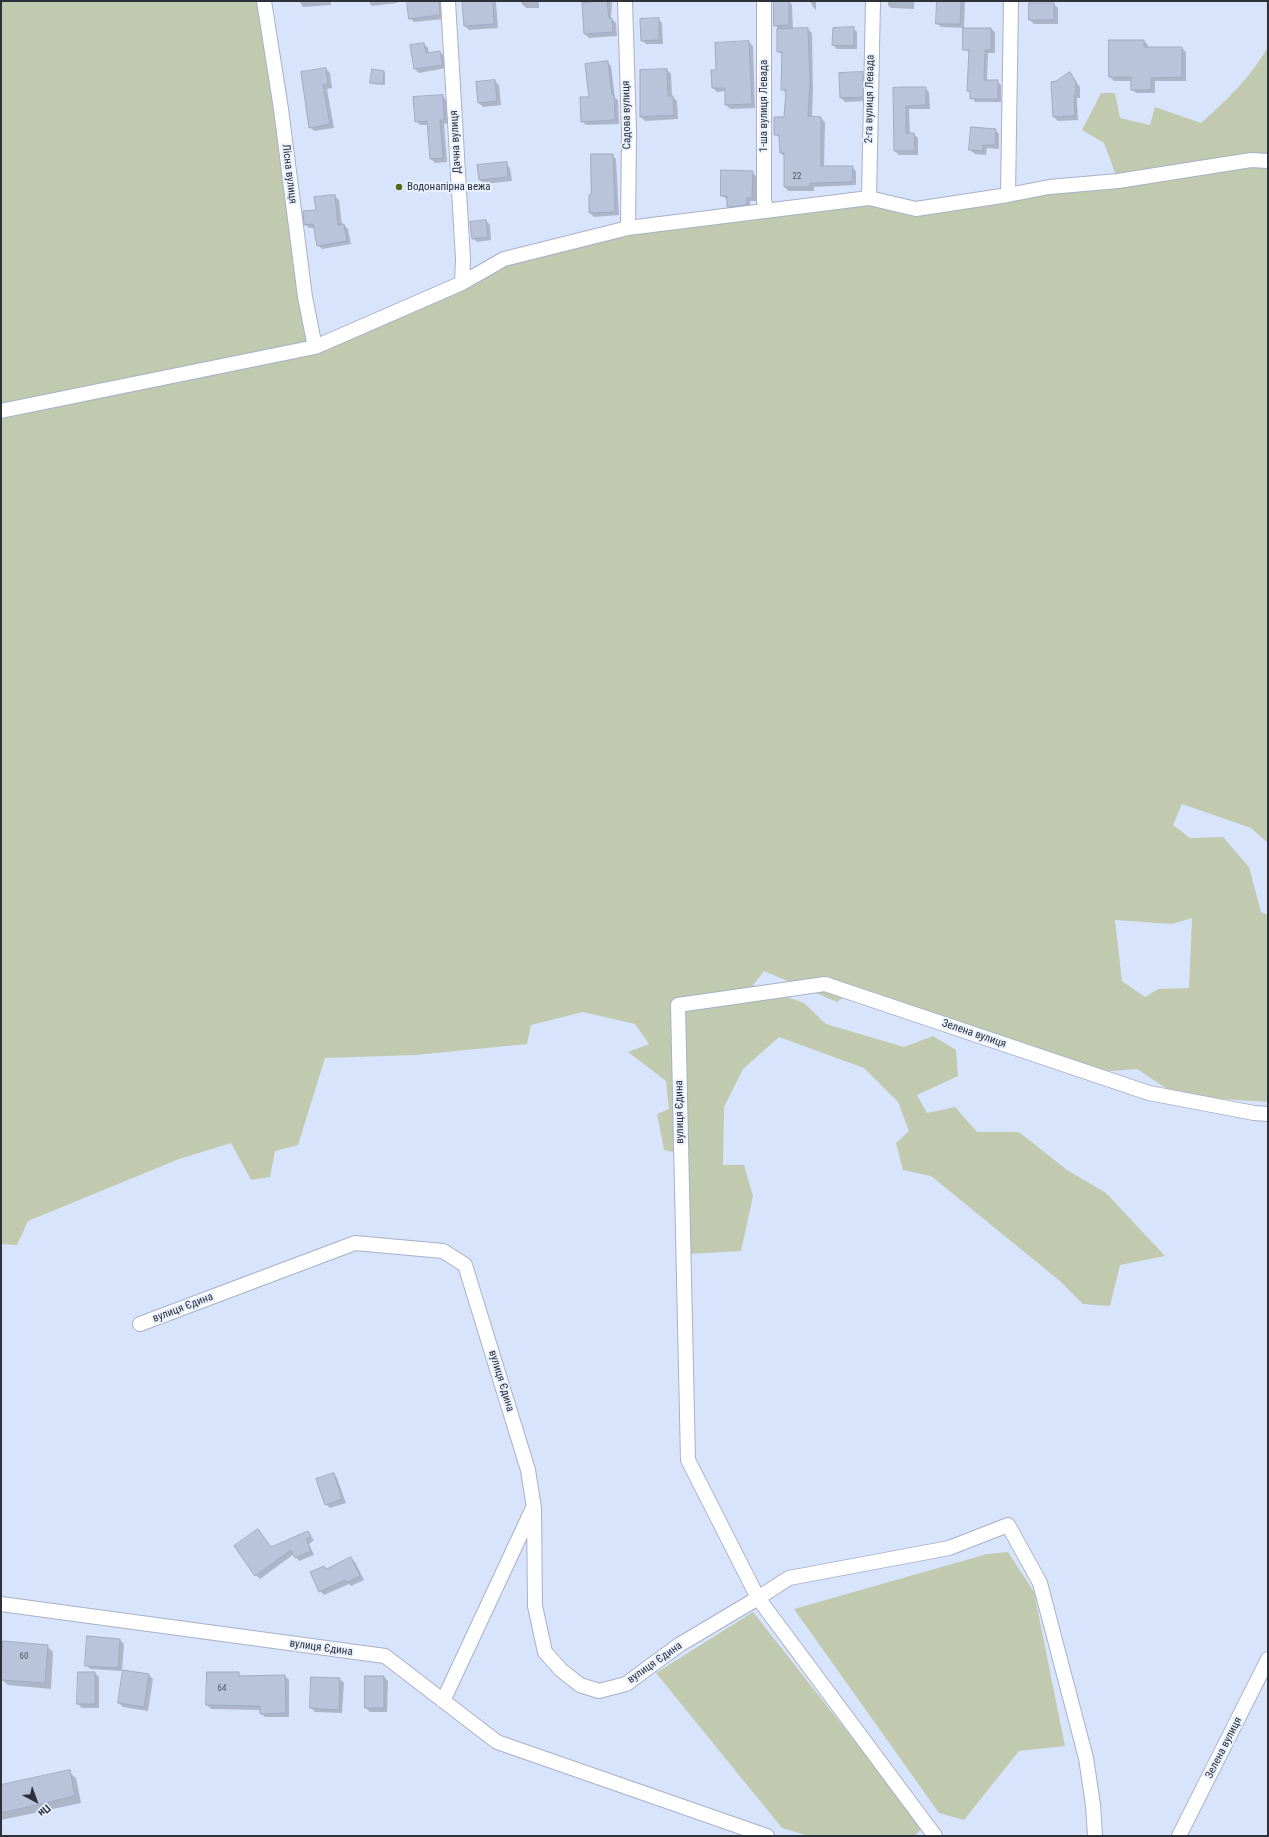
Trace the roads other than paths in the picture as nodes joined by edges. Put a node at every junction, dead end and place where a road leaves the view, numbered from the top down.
1 (264, 1) edge
2 (448, 1) edge
3 (625, 1) edge
4 (764, 1) edge
5 (873, 1) edge
6 (1011, 1) edge
7 (1268, 161) edge
8 (1008, 195) junction
9 (869, 198) junction
10 (768, 210) junction
11 (628, 228) junction
12 (462, 283) junction
13 (315, 346) junction
14 (1, 411) edge
15 (678, 1006) joint
16 (1268, 1114) edge
17 (140, 1324) dead end
18 (534, 1506) junction
19 (758, 1598) junction
20 (1, 1604) edge
21 (1268, 1660) edge
22 (443, 1701) junction
23 (767, 1836) edge
24 (935, 1836) edge
25 (1095, 1836) edge
26 (1179, 1836) edge

1 - 13 street, Лісна вулиця
2 - 12 street, Дачна вулиця
3 - 11 street, Садова вулиця
4 - 10 street, 1-ша вулиця Левада
5 - 9 street, 2-га вулиця Левада
6 - 8 street
7 - 8 street
8 - 9 street
9 - 10 street
10 - 11 street
11 - 12 street
12 - 13 street
13 - 14 street
15 - 16 street, Зелена вулиця
15 - 19 street, вулиця Єдина
17 - 18 street, вулиця Єдина
18 - 19 street, вулиця Єдина
18 - 22 street
19 - 24 street
19 - 25 street
20 - 22 street, вулиця Єдина
21 - 26 street, Зелена вулиця
22 - 23 street, вулиця Єдина

